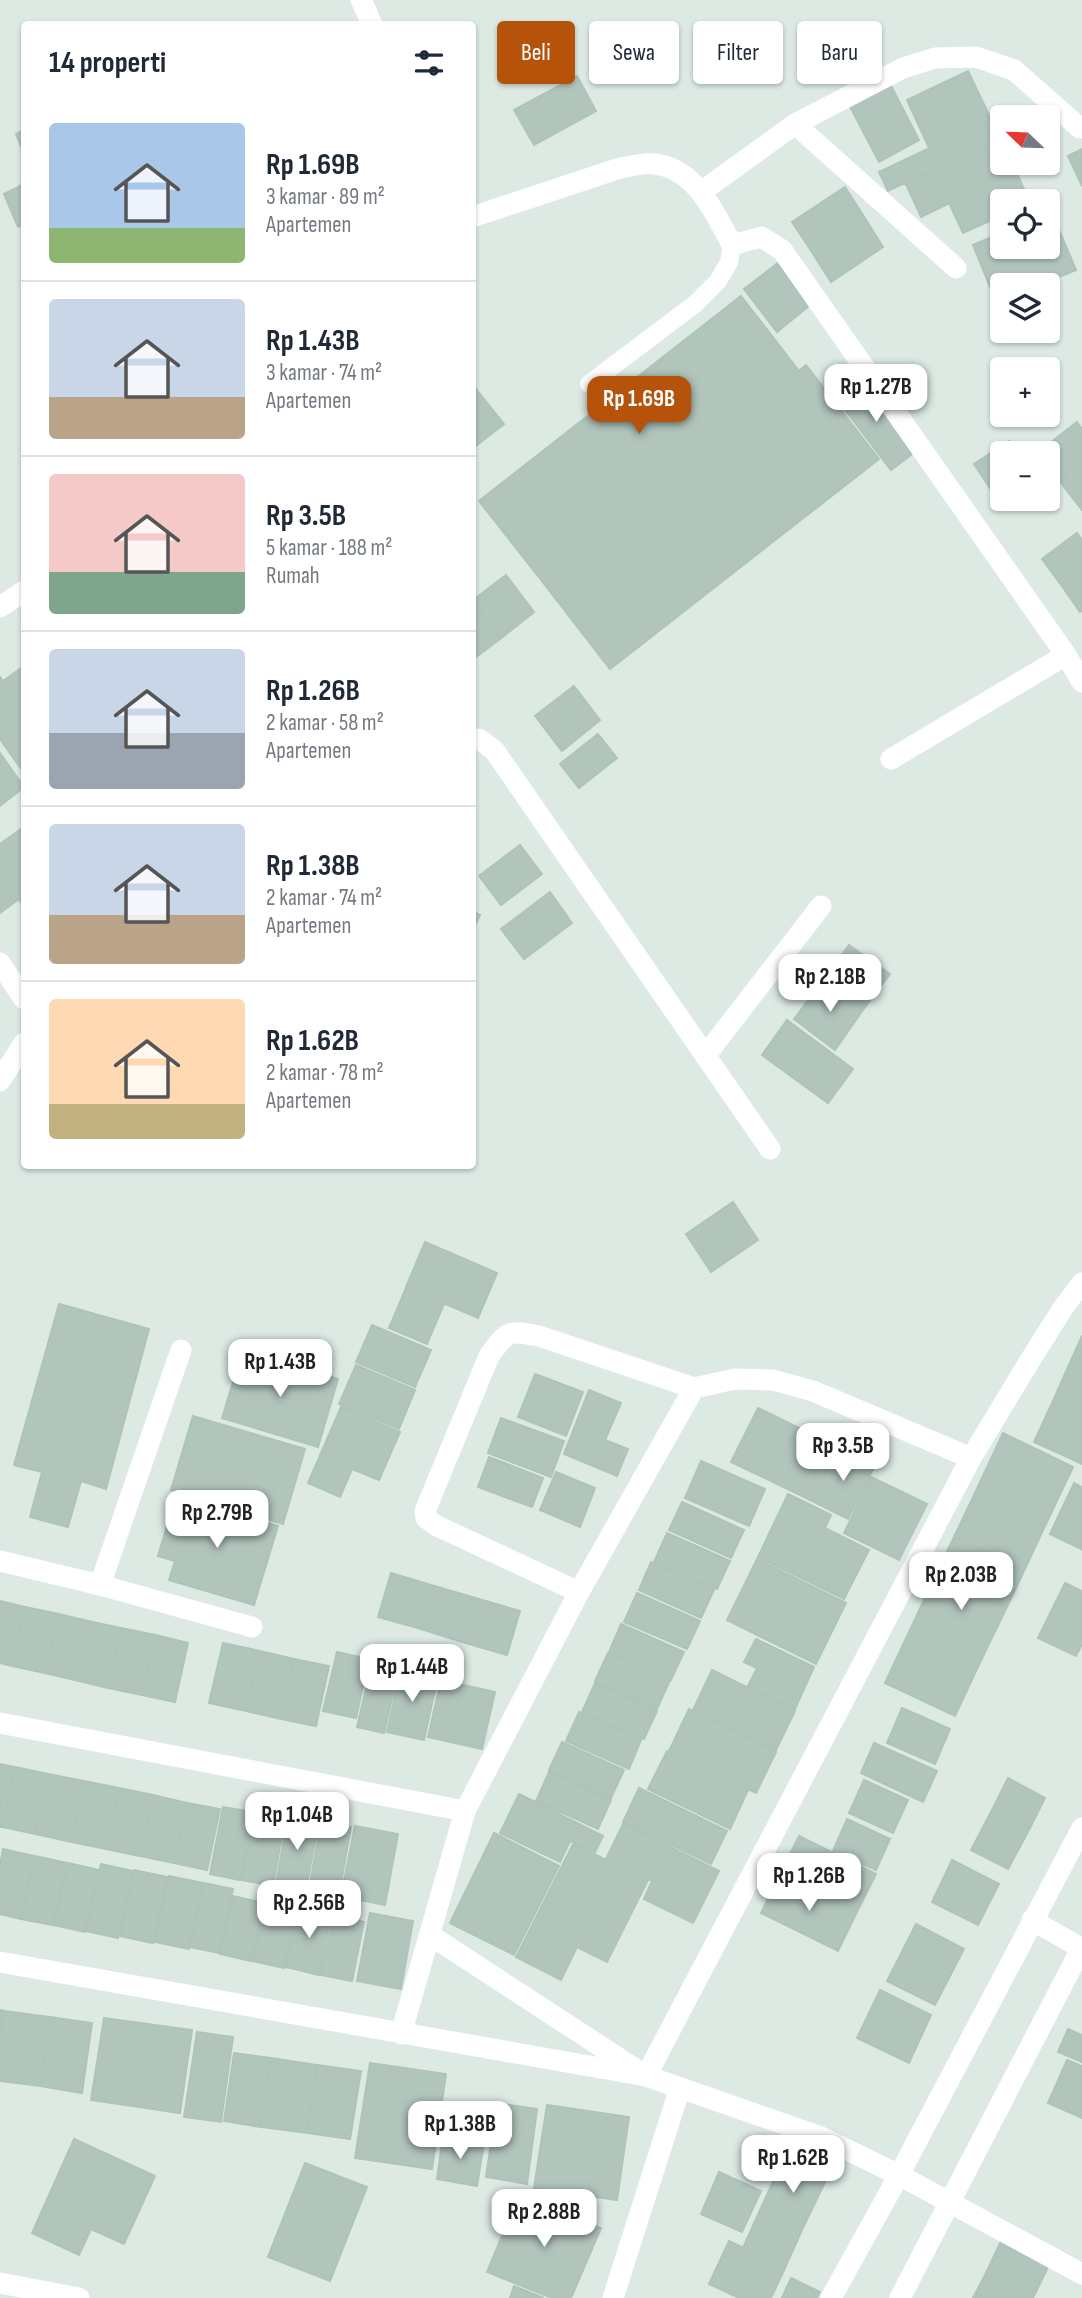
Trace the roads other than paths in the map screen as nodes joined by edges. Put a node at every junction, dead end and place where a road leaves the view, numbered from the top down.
1 (361, 0) edge
2 (371, 21) edge
3 (795, 124) junction
4 (1080, 128) dead end
5 (701, 192) junction
6 (476, 216) edge
7 (732, 245) junction
8 (956, 268) dead end
9 (589, 384) dead end
10 (21, 592) edge
11 (0, 607) edge
12 (1066, 655) junction
13 (1082, 682) edge
14 (476, 740) edge
15 (891, 759) dead end
16 (821, 906) dead end
17 (0, 963) edge
18 (21, 994) edge
19 (21, 1048) edge
20 (705, 1056) junction
21 (0, 1081) edge
22 (770, 1149) dead end
23 (1082, 1283) edge
24 (181, 1350) dead end
25 (694, 1388) junction
26 (971, 1458) junction
27 (0, 1561) edge
28 (100, 1585) junction
29 (579, 1592) junction
30 (252, 1627) dead end
31 (0, 1723) edge
32 (465, 1811) junction
33 (1082, 1828) edge
34 (1032, 1920) junction
35 (430, 1935) junction
36 (1082, 1947) edge
37 (0, 1962) edge
38 (401, 2034) junction
39 (646, 2076) junction
40 (680, 2088) junction
41 (899, 2175) junction
42 (950, 2203) junction
43 (1082, 2274) edge
44 (0, 2283) edge
45 (79, 2298) edge
46 (613, 2298) edge
47 (831, 2298) edge
48 (900, 2298) edge

1 - 2 street
3 - 4 street
3 - 5 street
3 - 8 street
5 - 6 street
5 - 7 street
7 - 9 lane
7 - 12 street
10 - 11 street
12 - 13 street
12 - 15 street
14 - 20 street
16 - 20 street
17 - 18 street
19 - 21 street
20 - 22 street
23 - 26 street
24 - 28 street
25 - 26 street
25 - 29 street
25 - 29 street
26 - 39 street
27 - 28 street
28 - 30 street
29 - 32 street
31 - 32 street
32 - 35 street
33 - 34 street
34 - 36 street
34 - 41 street
35 - 38 street
35 - 39 street
36 - 42 street
37 - 38 street
38 - 39 street
39 - 40 street
40 - 41 street
40 - 46 street
41 - 42 street
41 - 47 street
42 - 43 street
42 - 48 street
44 - 45 street

